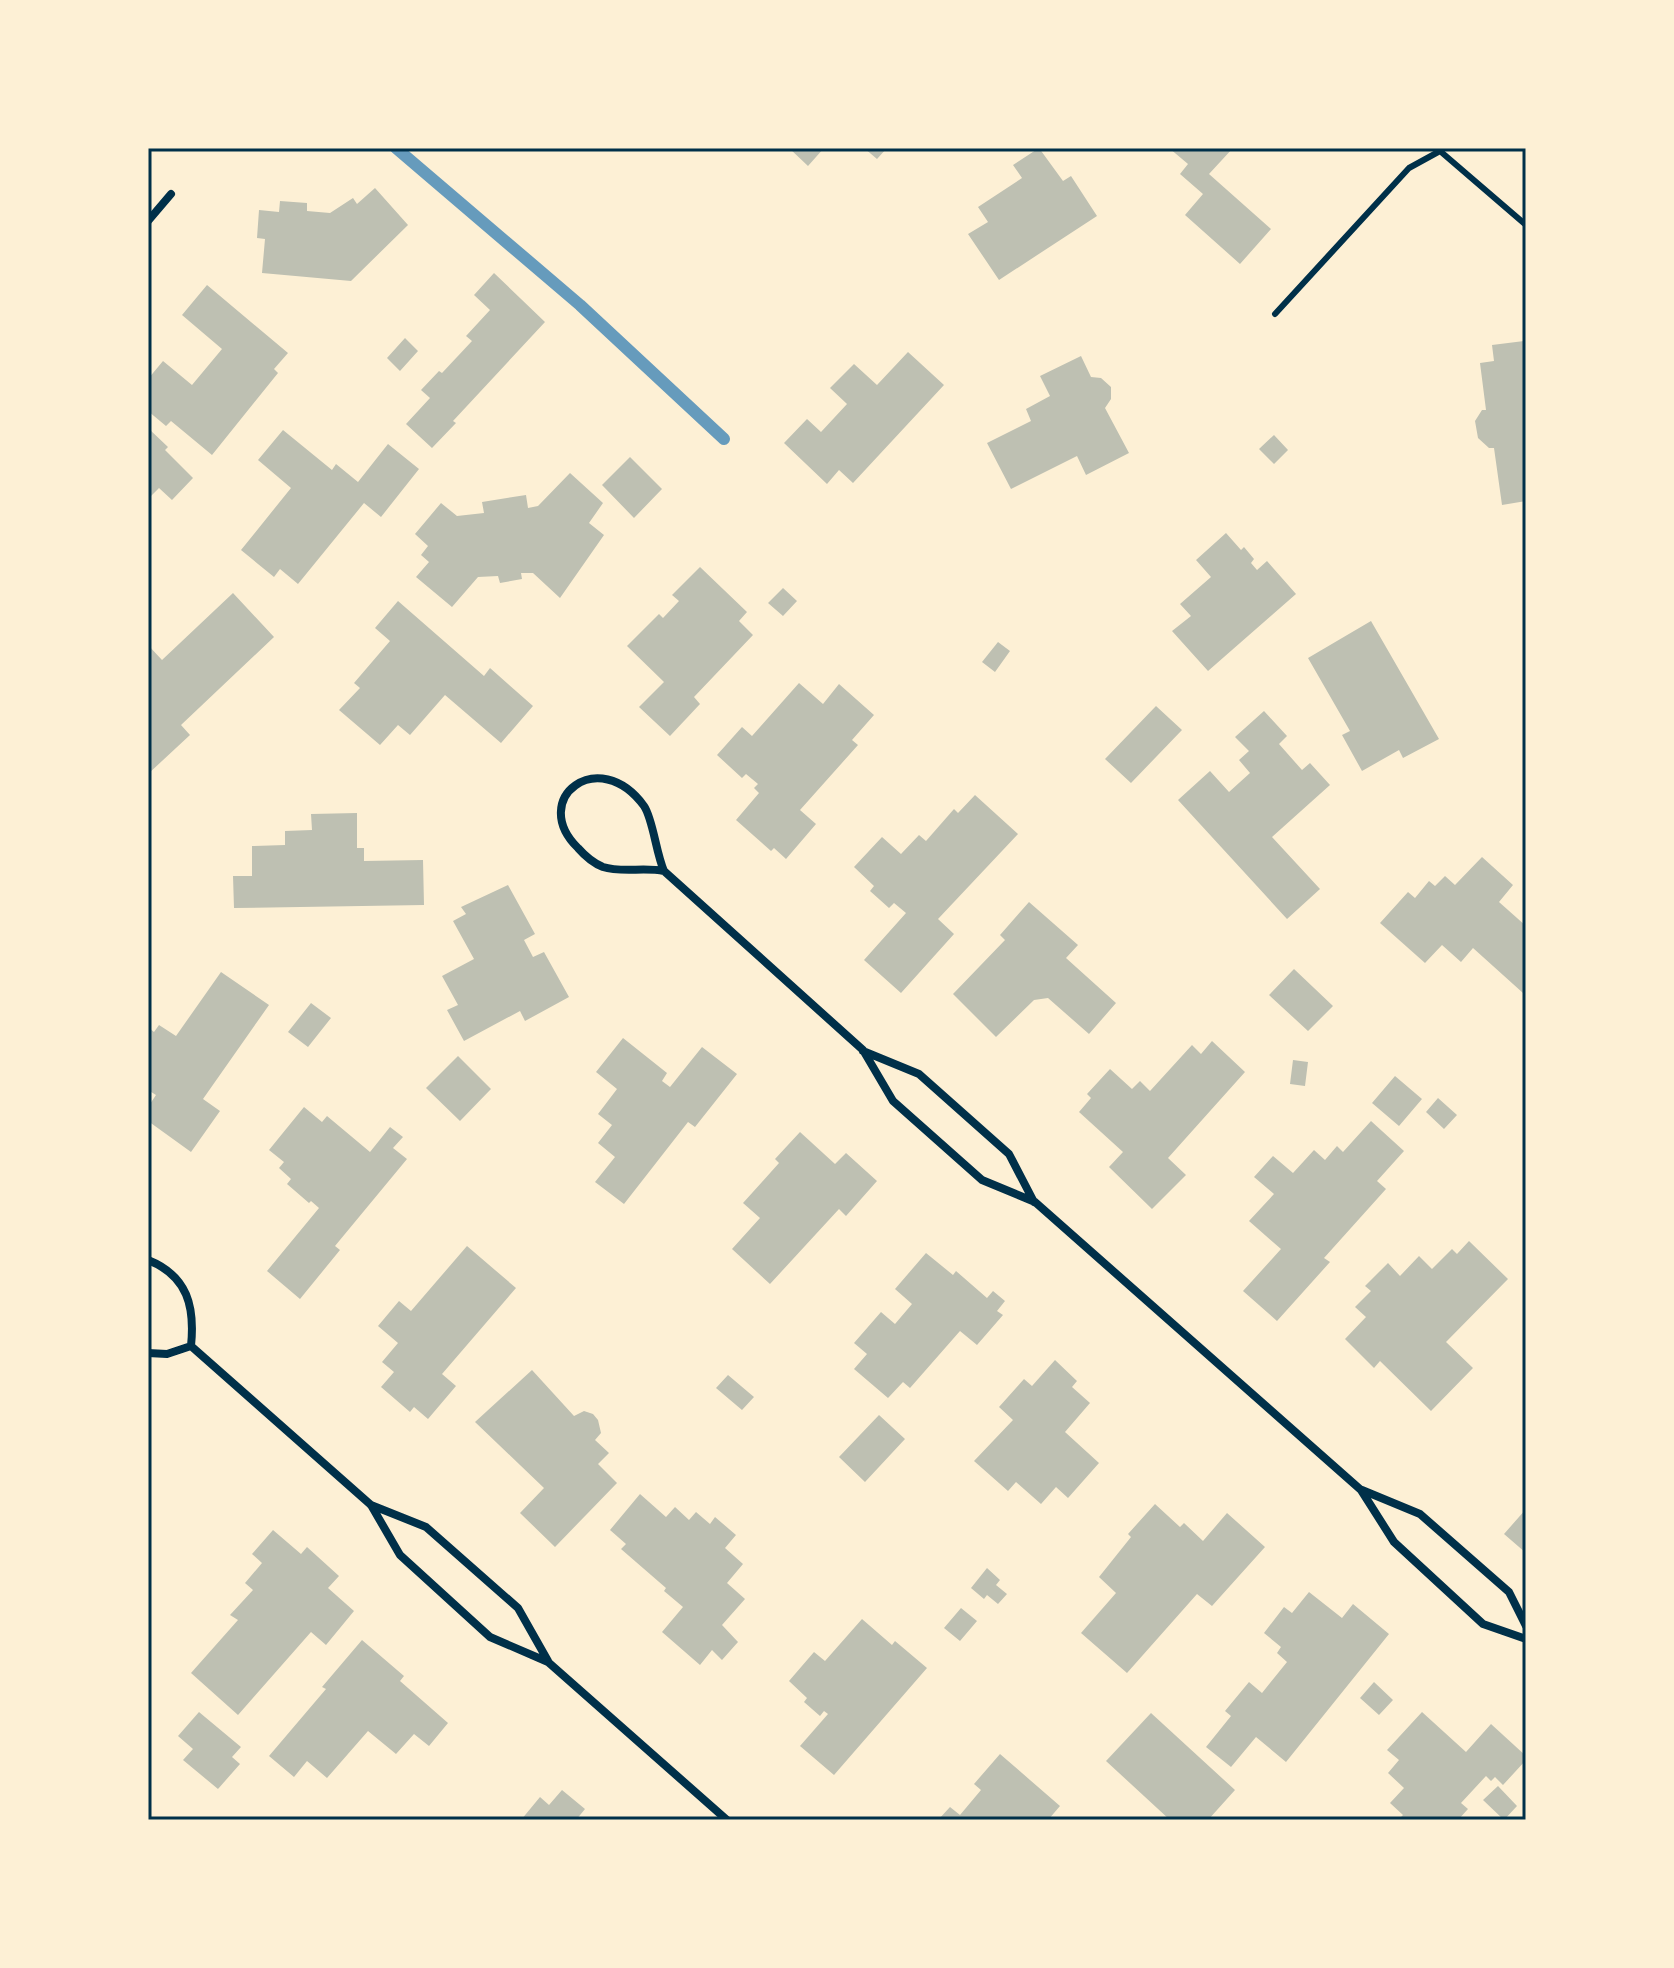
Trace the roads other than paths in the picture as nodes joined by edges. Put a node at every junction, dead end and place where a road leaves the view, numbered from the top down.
1 (171, 194) dead end
2 (148, 221) edge
3 (1526, 225) edge
4 (1275, 314) dead end
5 (664, 871) junction
6 (863, 1050) junction
7 (1035, 1202) junction
8 (148, 1260) edge
9 (191, 1346) junction
10 (148, 1353) edge
11 (1361, 1490) junction
12 (371, 1505) junction
13 (1526, 1626) edge
14 (1526, 1639) edge
15 (548, 1662) junction
16 (727, 1820) edge

1 - 2 street
3 - 4 lane
5 - 5 street
5 - 6 street
6 - 7 street
6 - 7 street
7 - 11 street
8 - 9 street
9 - 10 street
9 - 12 street
11 - 13 street
11 - 14 street
12 - 15 street
12 - 15 street
15 - 16 street

